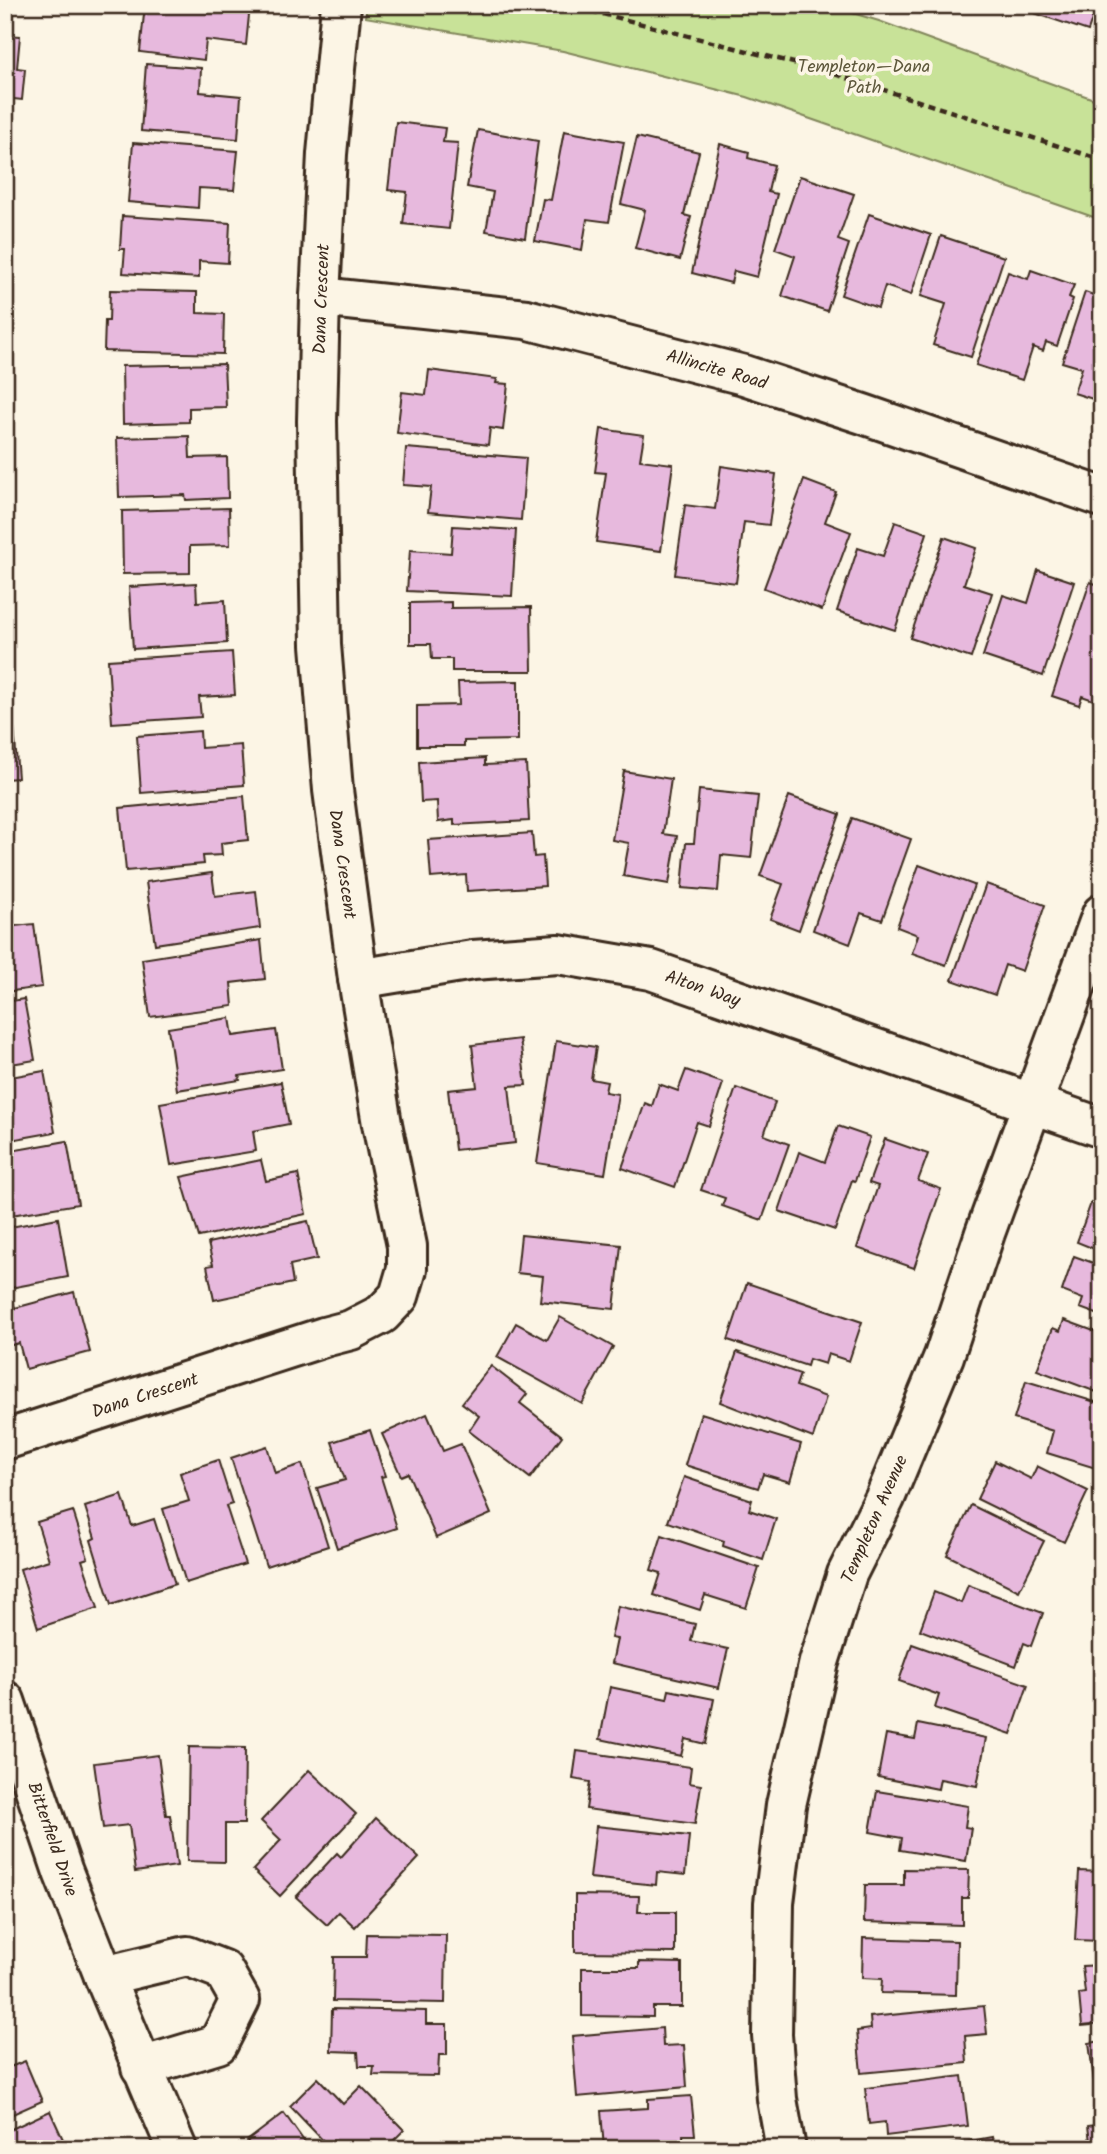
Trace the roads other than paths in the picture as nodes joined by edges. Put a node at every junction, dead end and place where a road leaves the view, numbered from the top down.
1 (341, 5) edge
2 (320, 297) junction
3 (1102, 498) edge
4 (1102, 914) edge
5 (358, 979) junction
6 (1033, 1104) junction
7 (1102, 1128) edge
8 (5, 1440) edge
9 (5, 1701) edge
10 (104, 1976) junction
11 (141, 2067) junction
12 (177, 2149) edge
13 (786, 2149) edge

1 - 2 street, Dana Crescent
2 - 3 street, Allincite Road
2 - 5 street, Dana Crescent
4 - 6 street, Templeton Avenue
5 - 6 street, Alton Way
5 - 8 street, Dana Crescent
6 - 7 street, Alton Way
6 - 13 street, Templeton Avenue
9 - 10 street, Bitterfield Drive
10 - 11 street, Bitterfield Drive
10 - 11 street
11 - 12 street, Bitterfield Drive

